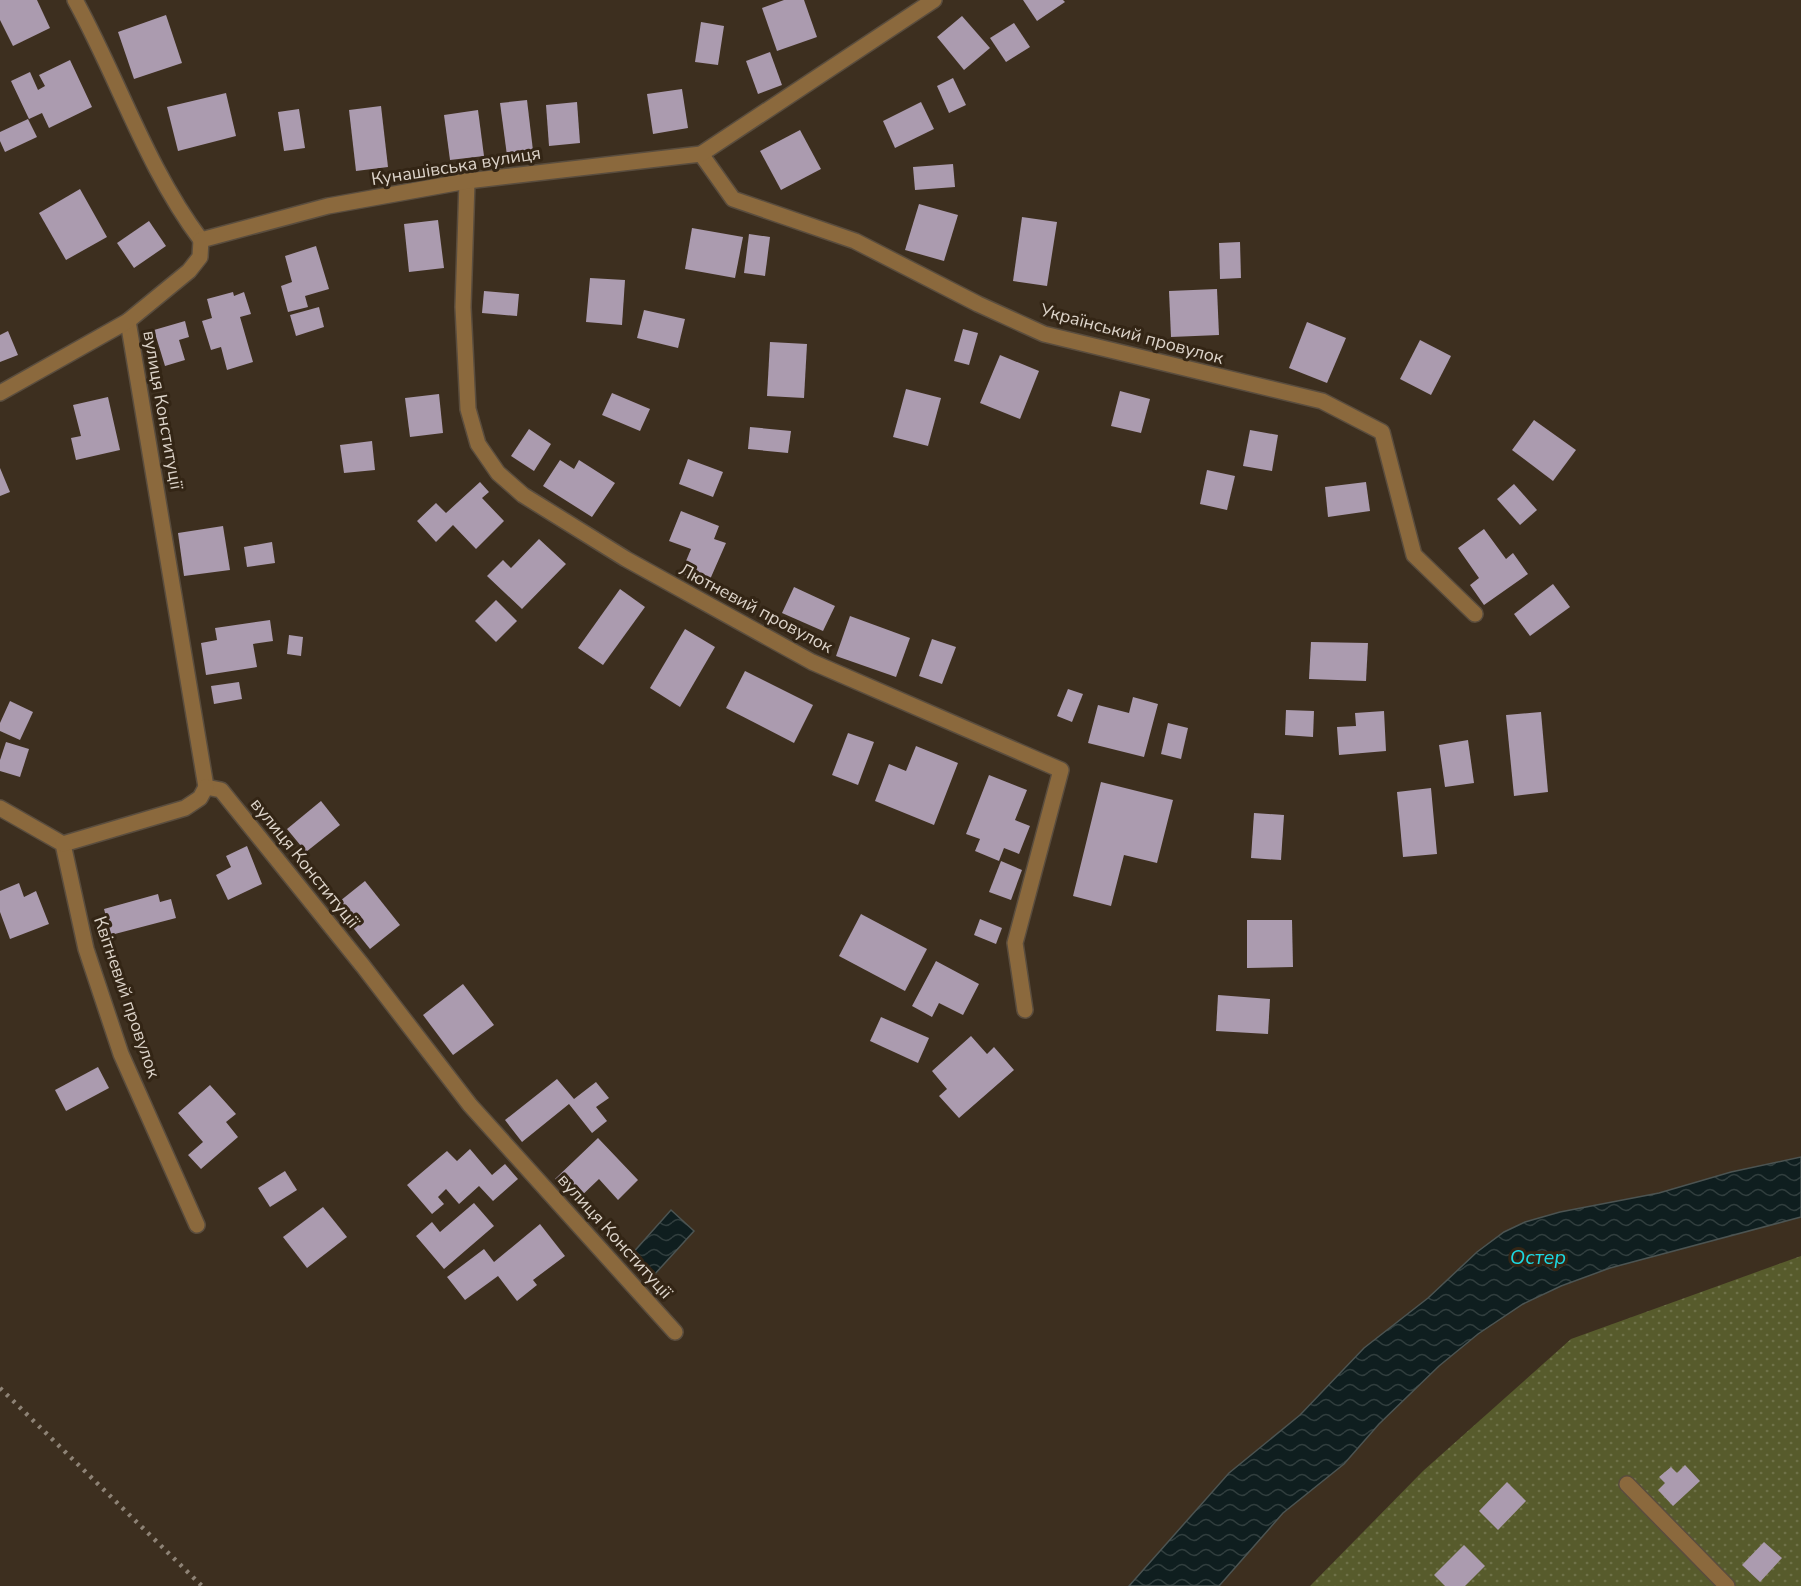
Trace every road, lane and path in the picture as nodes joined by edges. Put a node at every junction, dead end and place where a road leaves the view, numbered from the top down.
1 (75, 0) edge
2 (934, 0) edge
3 (701, 154) junction
4 (467, 181) junction
5 (201, 240) junction
6 (128, 321) junction
7 (0, 393) edge
8 (1475, 614) dead end
9 (206, 788) junction
10 (0, 808) edge
11 (63, 844) junction
12 (1025, 1010) dead end
13 (197, 1225) dead end
14 (675, 1332) dead end
15 (1627, 1484) dead end
16 (1727, 1586) edge

1 - 5 street
2 - 3 street, Кунашівська вулиця
3 - 4 street, Кунашівська вулиця
3 - 8 street, Український провулок
4 - 5 street, Кунашівська вулиця
4 - 12 street, Лютневий провулок
5 - 6 street
6 - 7 street
6 - 9 street, вулиця Конституції
9 - 11 street
9 - 14 street, вулиця Конституції
10 - 11 street
11 - 13 street, Квітневий провулок
15 - 16 street

